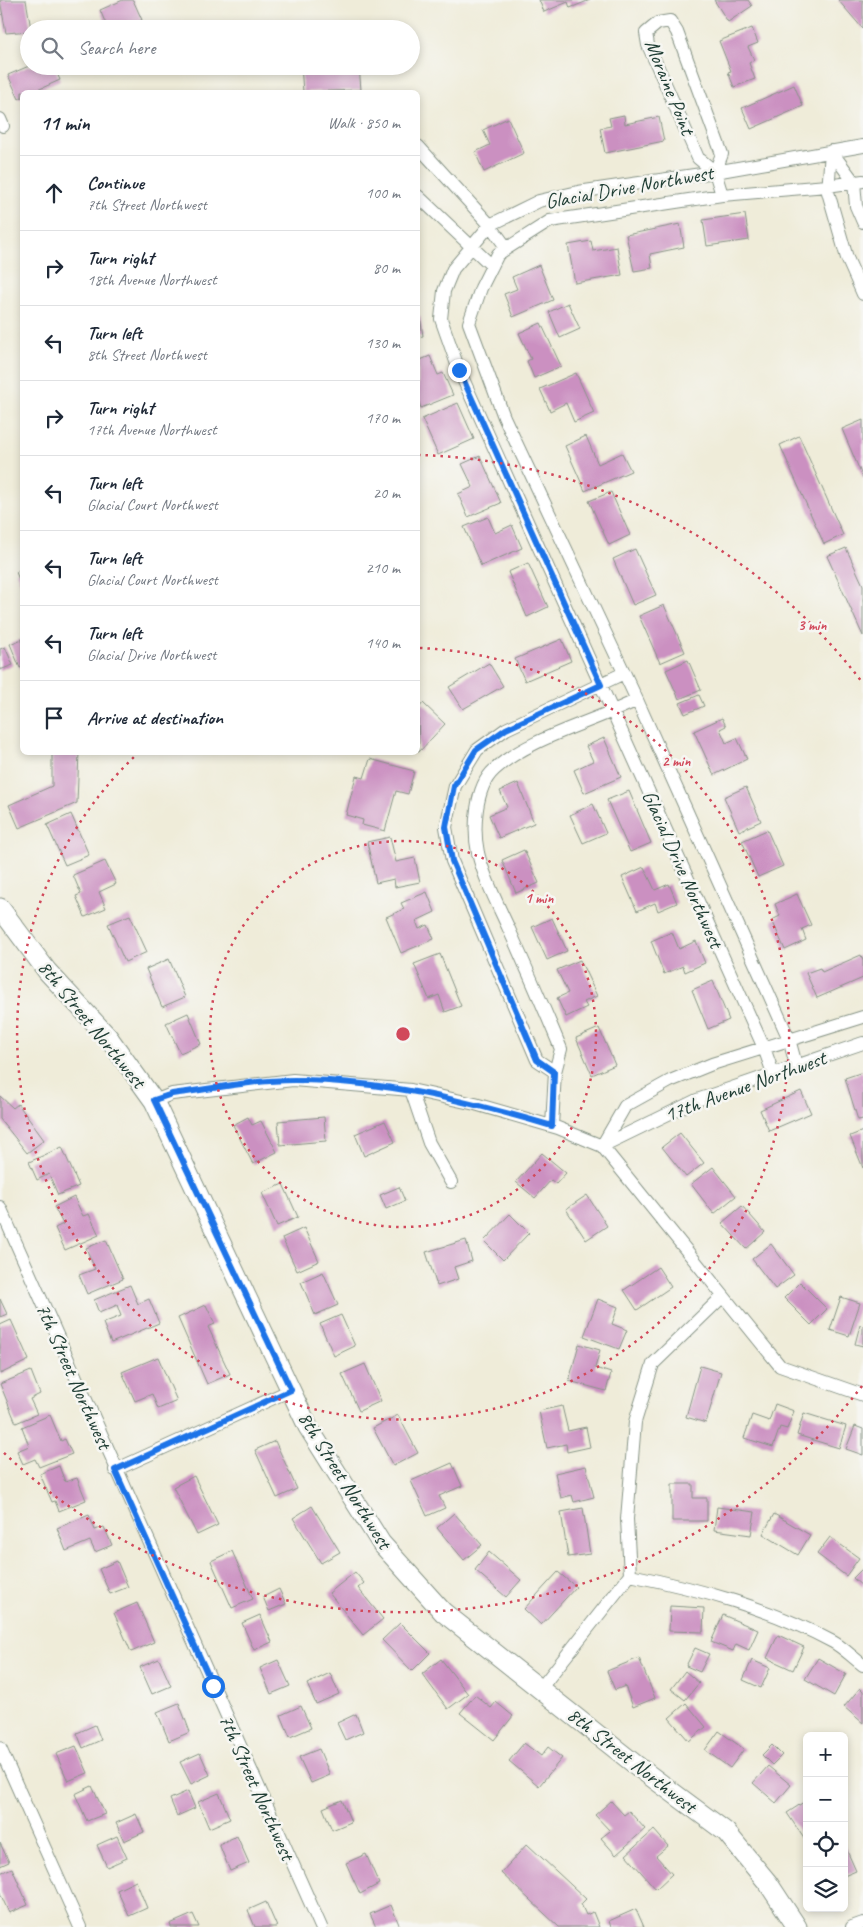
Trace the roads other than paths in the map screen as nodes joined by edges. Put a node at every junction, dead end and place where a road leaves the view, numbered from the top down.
1 (863, 146) edge
2 (420, 148) edge
3 (831, 151) junction
4 (714, 172) junction
5 (859, 182) edge
6 (827, 186) junction
7 (722, 195) junction
8 (420, 198) edge
9 (863, 222) edge
10 (490, 225) junction
11 (471, 247) junction
12 (506, 247) junction
13 (492, 266) junction
14 (863, 294) edge
15 (624, 673) junction
16 (601, 685) junction
17 (637, 700) junction
18 (613, 712) junction
19 (0, 908) edge
20 (863, 1016) edge
21 (789, 1039) junction
22 (863, 1043) edge
23 (764, 1048) junction
24 (796, 1066) junction
25 (554, 1072) junction
26 (773, 1073) junction
27 (411, 1090) junction
28 (154, 1100) junction
29 (552, 1126) junction
30 (602, 1146) junction
31 (452, 1182) dead end
32 (0, 1207) edge
33 (722, 1297) junction
34 (291, 1390) junction
35 (863, 1395) edge
36 (115, 1470) junction
37 (630, 1575) junction
38 (863, 1665) edge
39 (540, 1689) junction
40 (0, 1748) edge
41 (863, 1923) edge
42 (80, 1927) edge
43 (320, 1927) edge
44 (797, 1927) edge
45 (852, 1927) edge

1 - 3 street, Glacial Drive Northwest
2 - 10 street
3 - 4 street, Glacial Drive Northwest
3 - 5 street
3 - 6 street
4 - 4 street, Moraine Point
4 - 7 street
4 - 10 street, Glacial Drive Northwest
5 - 6 street
5 - 9 street
6 - 7 street
6 - 14 street
7 - 12 street
8 - 11 street
10 - 11 street, Glacial Drive Northwest
10 - 12 street
11 - 13 street
11 - 16 street, Glacial Drive Northwest
12 - 13 street
13 - 15 street
15 - 16 street
15 - 17 street
16 - 18 street, Glacial Drive Northwest
16 - 25 street
17 - 18 street
17 - 21 street
18 - 23 street, Glacial Drive Northwest
18 - 25 street
19 - 28 street, 8th Street Northwest
20 - 21 street
21 - 23 street
21 - 24 street
22 - 24 street, 17th Avenue Northwest
23 - 26 street, Glacial Drive Northwest
23 - 30 street
24 - 26 street, 17th Avenue Northwest
25 - 29 street
26 - 30 street, 17th Avenue Northwest
27 - 28 street
27 - 29 street
27 - 31 street
28 - 34 street, 8th Street Northwest
29 - 30 street
30 - 33 street
32 - 36 street, 7th Street Northwest
33 - 35 street
33 - 37 street
34 - 36 street
34 - 39 street, 8th Street Northwest
36 - 43 street, 7th Street Northwest
37 - 38 street
37 - 39 street
39 - 44 street, 8th Street Northwest
40 - 42 street
41 - 45 street

